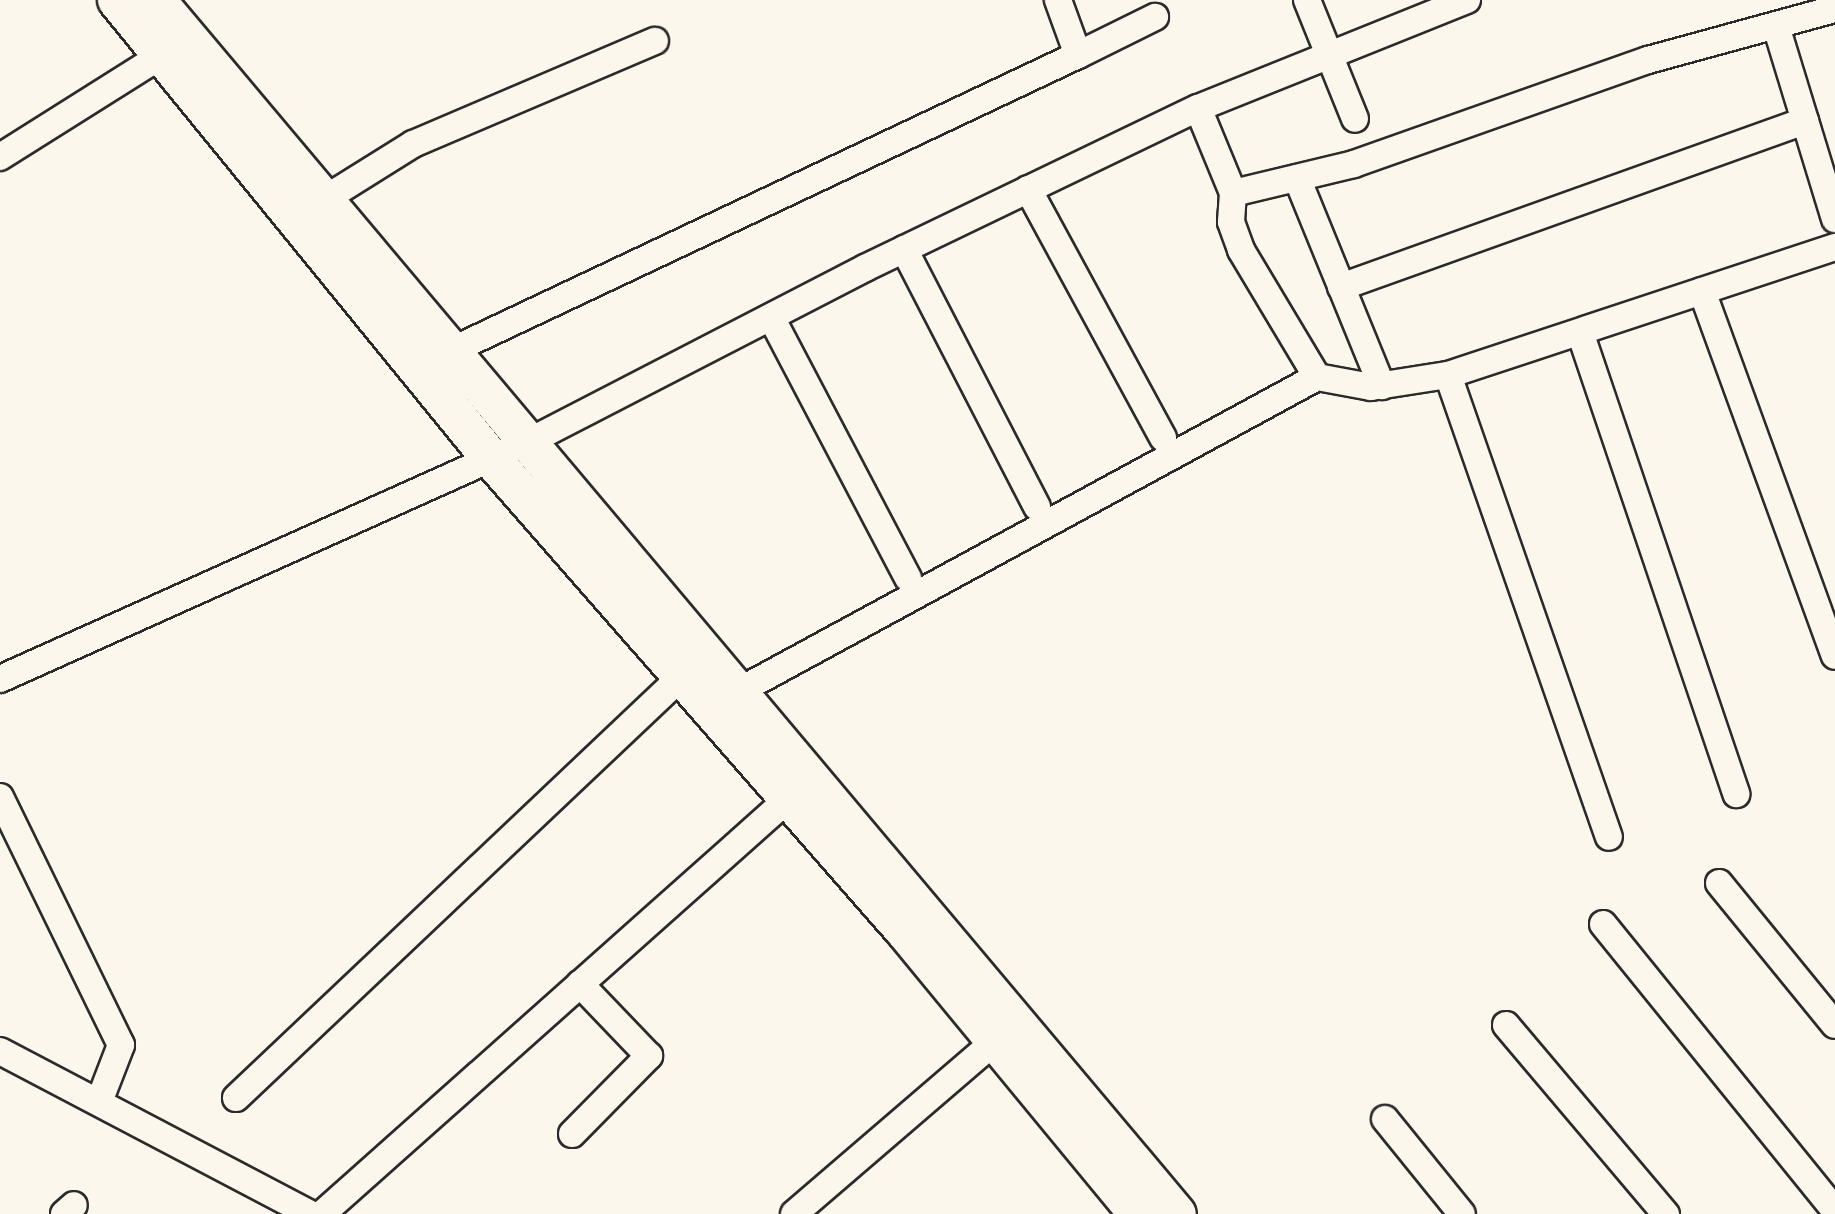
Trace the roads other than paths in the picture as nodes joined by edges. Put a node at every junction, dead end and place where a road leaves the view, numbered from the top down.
1 (117, 0) edge
2 (156, 0) edge
3 (1058, 0) edge
4 (1307, 0) edge
5 (1466, 0) edge
6 (1835, 9) edge
7 (1155, 17) dead end
8 (1776, 26) junction
9 (655, 41) dead end
10 (175, 47) junction
11 (1329, 51) junction
12 (1078, 55) junction
13 (1198, 108) junction
14 (1355, 119) dead end
15 (1805, 121) junction
16 (0, 157) edge
17 (1297, 178) junction
18 (1028, 189) junction
19 (1233, 193) junction
20 (325, 199) junction
21 (1835, 219) edge
22 (1835, 247) edge
23 (904, 249) junction
24 (1341, 287) junction
25 (1702, 291) junction
26 (771, 317) junction
27 (1580, 332) junction
28 (453, 350) junction
29 (1448, 375) junction
30 (1317, 377) junction
31 (1382, 386) junction
32 (1163, 438) dead end
33 (530, 441) junction
34 (489, 456) junction
35 (1037, 507) dead end
36 (908, 578) dead end
37 (1835, 656) edge
38 (682, 676) junction
39 (0, 680) edge
40 (739, 691) junction
41 (1736, 794) dead end
42 (0, 797) edge
43 (789, 799) junction
44 (1609, 837) dead end
45 (1719, 883) dead end
46 (1603, 924) dead end
47 (580, 984) junction
48 (1506, 1025) dead end
49 (1835, 1025) edge
50 (1006, 1032) junction
51 (0, 1051) edge
52 (236, 1098) dead end
53 (99, 1102) junction
54 (1385, 1119) dead end
55 (572, 1134) dead end
56 (1835, 1211) edge
57 (305, 1212) edge
58 (794, 1214) edge
59 (1138, 1214) edge
60 (1177, 1214) edge
61 (1462, 1214) edge
62 (1666, 1214) edge

1 - 10 main road
2 - 10 main road
3 - 12 street
4 - 11 street
5 - 11 street
6 - 8 street
7 - 12 street
8 - 15 street
8 - 17 street
9 - 20 street
10 - 16 street
10 - 20 main road
10 - 34 main road
11 - 13 street
11 - 14 street
12 - 28 street
13 - 18 street
13 - 19 street
15 - 21 street
15 - 24 street
17 - 19 street
17 - 24 street
18 - 23 street
18 - 32 street
19 - 30 street
20 - 28 main road
22 - 25 street
23 - 26 street
23 - 35 street
24 - 31 street
25 - 27 street
25 - 37 street
26 - 33 street
26 - 36 street
27 - 29 street
27 - 41 street
28 - 33 main road
29 - 31 street
29 - 44 street
30 - 31 street
30 - 40 street
33 - 34 street
33 - 40 main road
34 - 38 main road
34 - 39 street
38 - 43 main road
38 - 52 street
40 - 50 main road
42 - 53 street
43 - 47 street
43 - 50 main road
45 - 49 street
46 - 56 street
47 - 55 street
47 - 57 street
48 - 62 street
50 - 58 street
50 - 59 main road
50 - 60 main road
51 - 53 street
53 - 57 street
54 - 61 street

